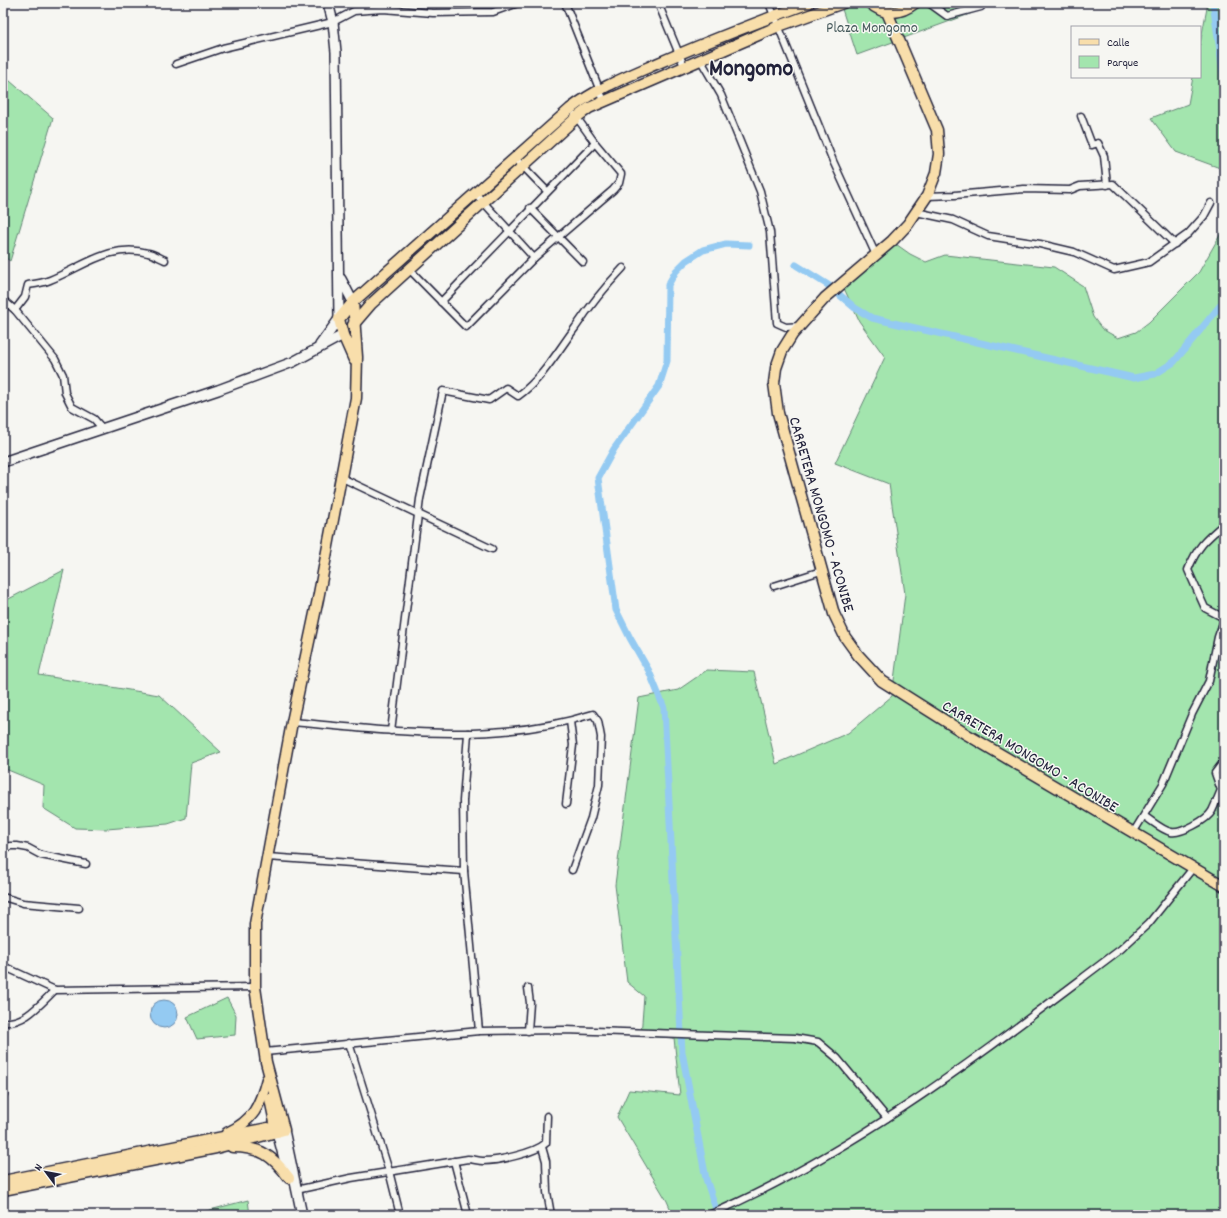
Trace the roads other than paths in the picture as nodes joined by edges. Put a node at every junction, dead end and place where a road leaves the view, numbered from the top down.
1 (328, 3) edge
2 (518, 3) edge
3 (565, 3) edge
4 (658, 3) edge
5 (769, 3) edge
6 (809, 3) edge
7 (870, 3) edge
8 (915, 3) edge
9 (929, 3) edge
10 (840, 4) edge
11 (981, 7) dead end
12 (887, 12) junction
13 (899, 12) junction
14 (775, 16) junction
15 (333, 22) junction
16 (780, 26) junction
17 (898, 35) junction
18 (678, 54) junction
19 (700, 59) junction
20 (176, 64) dead end
21 (684, 66) junction
22 (601, 90) junction
23 (604, 101) junction
24 (570, 109) junction
25 (1080, 116) dead end
26 (577, 117) junction
27 (595, 143) junction
28 (514, 158) junction
29 (523, 166) junction
30 (1107, 185) junction
31 (547, 191) junction
32 (475, 193) junction
33 (927, 196) junction
34 (484, 203) junction
35 (1211, 203) dead end
36 (530, 208) junction
37 (916, 212) junction
38 (509, 231) junction
39 (558, 236) junction
40 (1175, 244) junction
41 (875, 253) junction
42 (534, 258) junction
43 (165, 260) dead end
44 (583, 262) dead end
45 (623, 268) dead end
46 (410, 270) junction
47 (339, 274) junction
48 (3, 300) edge
49 (353, 302) junction
50 (442, 302) junction
51 (15, 310) junction
52 (339, 319) junction
53 (355, 323) junction
54 (800, 326) junction
55 (343, 335) junction
56 (316, 349) junction
57 (357, 371) junction
58 (102, 428) junction
59 (3, 462) edge
60 (340, 477) junction
61 (418, 513) junction
62 (1224, 524) edge
63 (492, 549) dead end
64 (821, 571) junction
65 (774, 586) dead end
66 (1224, 619) edge
67 (570, 721) junction
68 (292, 722) junction
69 (391, 731) junction
70 (468, 733) junction
71 (1224, 761) edge
72 (566, 804) dead end
73 (1144, 816) junction
74 (1133, 833) junction
75 (3, 850) edge
76 (267, 857) junction
77 (86, 864) dead end
78 (1193, 868) junction
79 (464, 870) junction
80 (572, 870) dead end
81 (1224, 886) edge
82 (3, 897) edge
83 (79, 908) dead end
84 (3, 966) edge
85 (255, 987) junction
86 (528, 988) dead end
87 (55, 990) junction
88 (3, 1022) edge
89 (478, 1031) junction
90 (528, 1031) junction
91 (349, 1043) junction
92 (265, 1057) junction
93 (267, 1079) junction
94 (547, 1116) dead end
95 (887, 1118) junction
96 (280, 1129) junction
97 (215, 1143) junction
98 (542, 1147) junction
99 (454, 1161) junction
100 (389, 1172) junction
101 (289, 1178) junction
102 (3, 1180) edge
103 (3, 1190) edge
104 (296, 1190) junction
105 (302, 1215) edge
106 (400, 1215) edge
107 (468, 1215) edge
108 (551, 1215) edge
109 (709, 1215) edge

1 - 15 street
2 - 15 street
3 - 22 street
4 - 18 street
5 - 14 street
6 - 14 main road
7 - 12 main road
8 - 13 main road
9 - 11 street
10 - 16 main road
12 - 13 main road
12 - 17 main road, CARRETERA MONGOMO - ACONIBE
13 - 17 main road, CARRETERA MONGOMO - ACONIBE
14 - 16 street
14 - 18 main road
15 - 20 street
15 - 47 street
16 - 19 main road
16 - 41 street
17 - 33 main road, CARRETERA MONGOMO - ACONIBE
18 - 21 street
18 - 22 main road
19 - 21 main road
19 - 54 street
21 - 23 main road
22 - 23 street
22 - 24 main road
23 - 26 main road
24 - 26 street
24 - 28 main road
25 - 30 street
26 - 27 street
26 - 29 main road
27 - 31 street
27 - 39 street
28 - 29 street
28 - 32 main road
29 - 31 street
29 - 34 main road
30 - 33 street
30 - 40 street
31 - 36 street
32 - 34 street
32 - 49 main road
33 - 37 main road, CARRETERA MONGOMO - ACONIBE
34 - 38 street
34 - 46 main road
35 - 40 street
36 - 38 street
36 - 39 street
37 - 40 street
37 - 41 main road, CARRETERA MONGOMO - ACONIBE
38 - 42 street
38 - 50 street
39 - 42 street
39 - 44 street
41 - 54 main road, CARRETERA MONGOMO - ACONIBE
42 - 50 street
43 - 51 street
45 - 61 street
46 - 50 street
46 - 53 main road
47 - 49 street
47 - 52 street
48 - 51 street
49 - 52 main road
49 - 53 main road
51 - 58 street
52 - 55 main road
52 - 56 street
53 - 55 main road
53 - 57 main road
54 - 64 main road, CARRETERA MONGOMO - ACONIBE
55 - 56 street
55 - 57 main road
56 - 58 street
57 - 60 main road
58 - 59 street
60 - 61 street
60 - 68 main road
61 - 63 street
61 - 69 street
62 - 66 street
64 - 65 street
64 - 74 main road, CARRETERA MONGOMO - ACONIBE
66 - 73 street
67 - 70 street
67 - 72 street
67 - 80 street
68 - 69 street
68 - 76 main road
69 - 70 street
70 - 79 street
71 - 73 street
73 - 74 street
74 - 78 main road, CARRETERA MONGOMO - ACONIBE
75 - 77 street
76 - 79 street
76 - 85 main road
78 - 81 main road, CARRETERA MONGOMO - ACONIBE
78 - 95 street
79 - 89 street
82 - 83 street
84 - 87 street
85 - 87 street
85 - 92 main road
86 - 90 street
87 - 88 street
89 - 90 street
89 - 91 street
90 - 95 street
91 - 92 street
91 - 100 street
92 - 93 main road
92 - 96 main road
93 - 96 main road
93 - 97 main road
94 - 98 street
95 - 109 street
96 - 97 main road
96 - 101 street
96 - 104 street
97 - 101 main road
97 - 102 main road
97 - 103 main road
98 - 99 street
98 - 108 street
99 - 100 street
99 - 107 street
100 - 104 street
100 - 106 street
101 - 104 street
104 - 105 street

